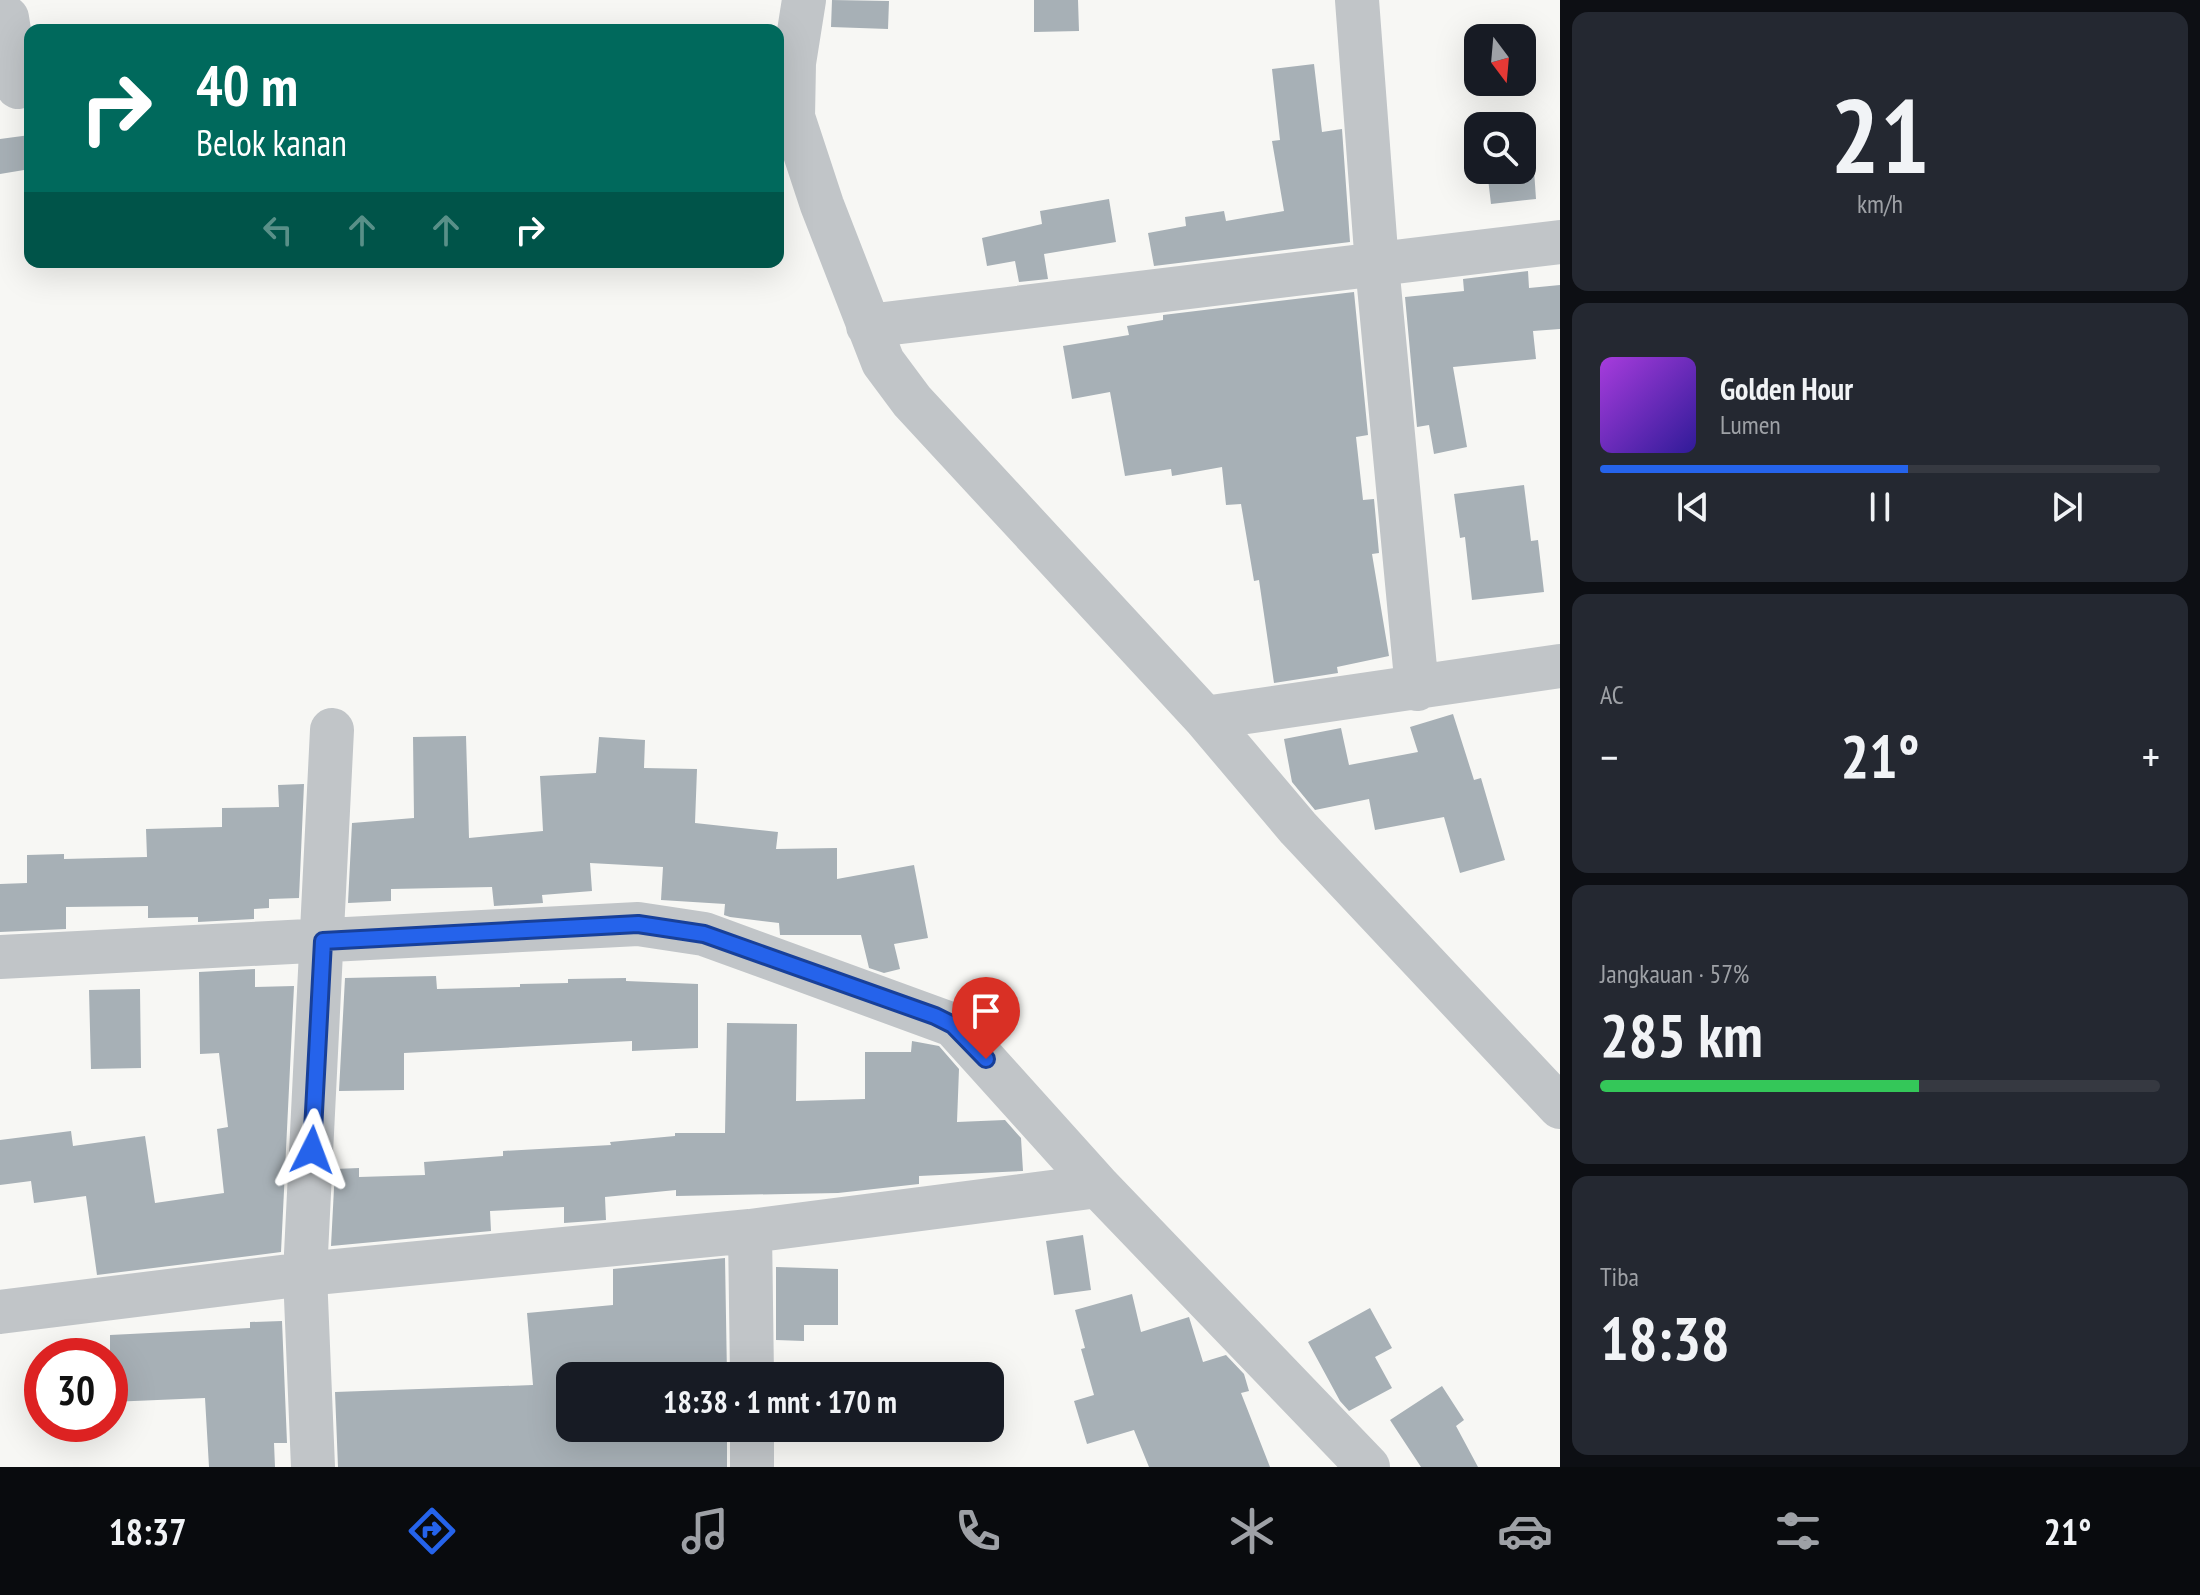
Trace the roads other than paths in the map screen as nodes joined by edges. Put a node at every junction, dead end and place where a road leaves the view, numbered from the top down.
1 (804, 0) edge
2 (1357, 0) edge
3 (0, 12) edge
4 (18, 87) dead end
5 (1560, 242) edge
6 (1377, 265) junction
7 (868, 326) junction
8 (1560, 666) edge
9 (1417, 689) junction
10 (1205, 718) junction
11 (332, 730) dead end
12 (323, 941) junction
13 (0, 957) edge
14 (1560, 1107) edge
15 (1098, 1186) junction
16 (750, 1231) junction
17 (305, 1274) junction
18 (0, 1312) edge
19 (752, 1362) edge
20 (752, 1442) edge
21 (313, 1467) edge
22 (752, 1467) edge
23 (1368, 1467) edge

1 - 7 street
2 - 6 street
3 - 4 street
5 - 6 street
6 - 7 street
6 - 9 street
7 - 10 street
8 - 9 street
9 - 10 street
10 - 14 street
11 - 12 street
12 - 13 street
12 - 15 street
12 - 17 street
15 - 16 street
15 - 23 street
16 - 17 street
16 - 19 street
17 - 18 street
17 - 21 street
20 - 22 street

